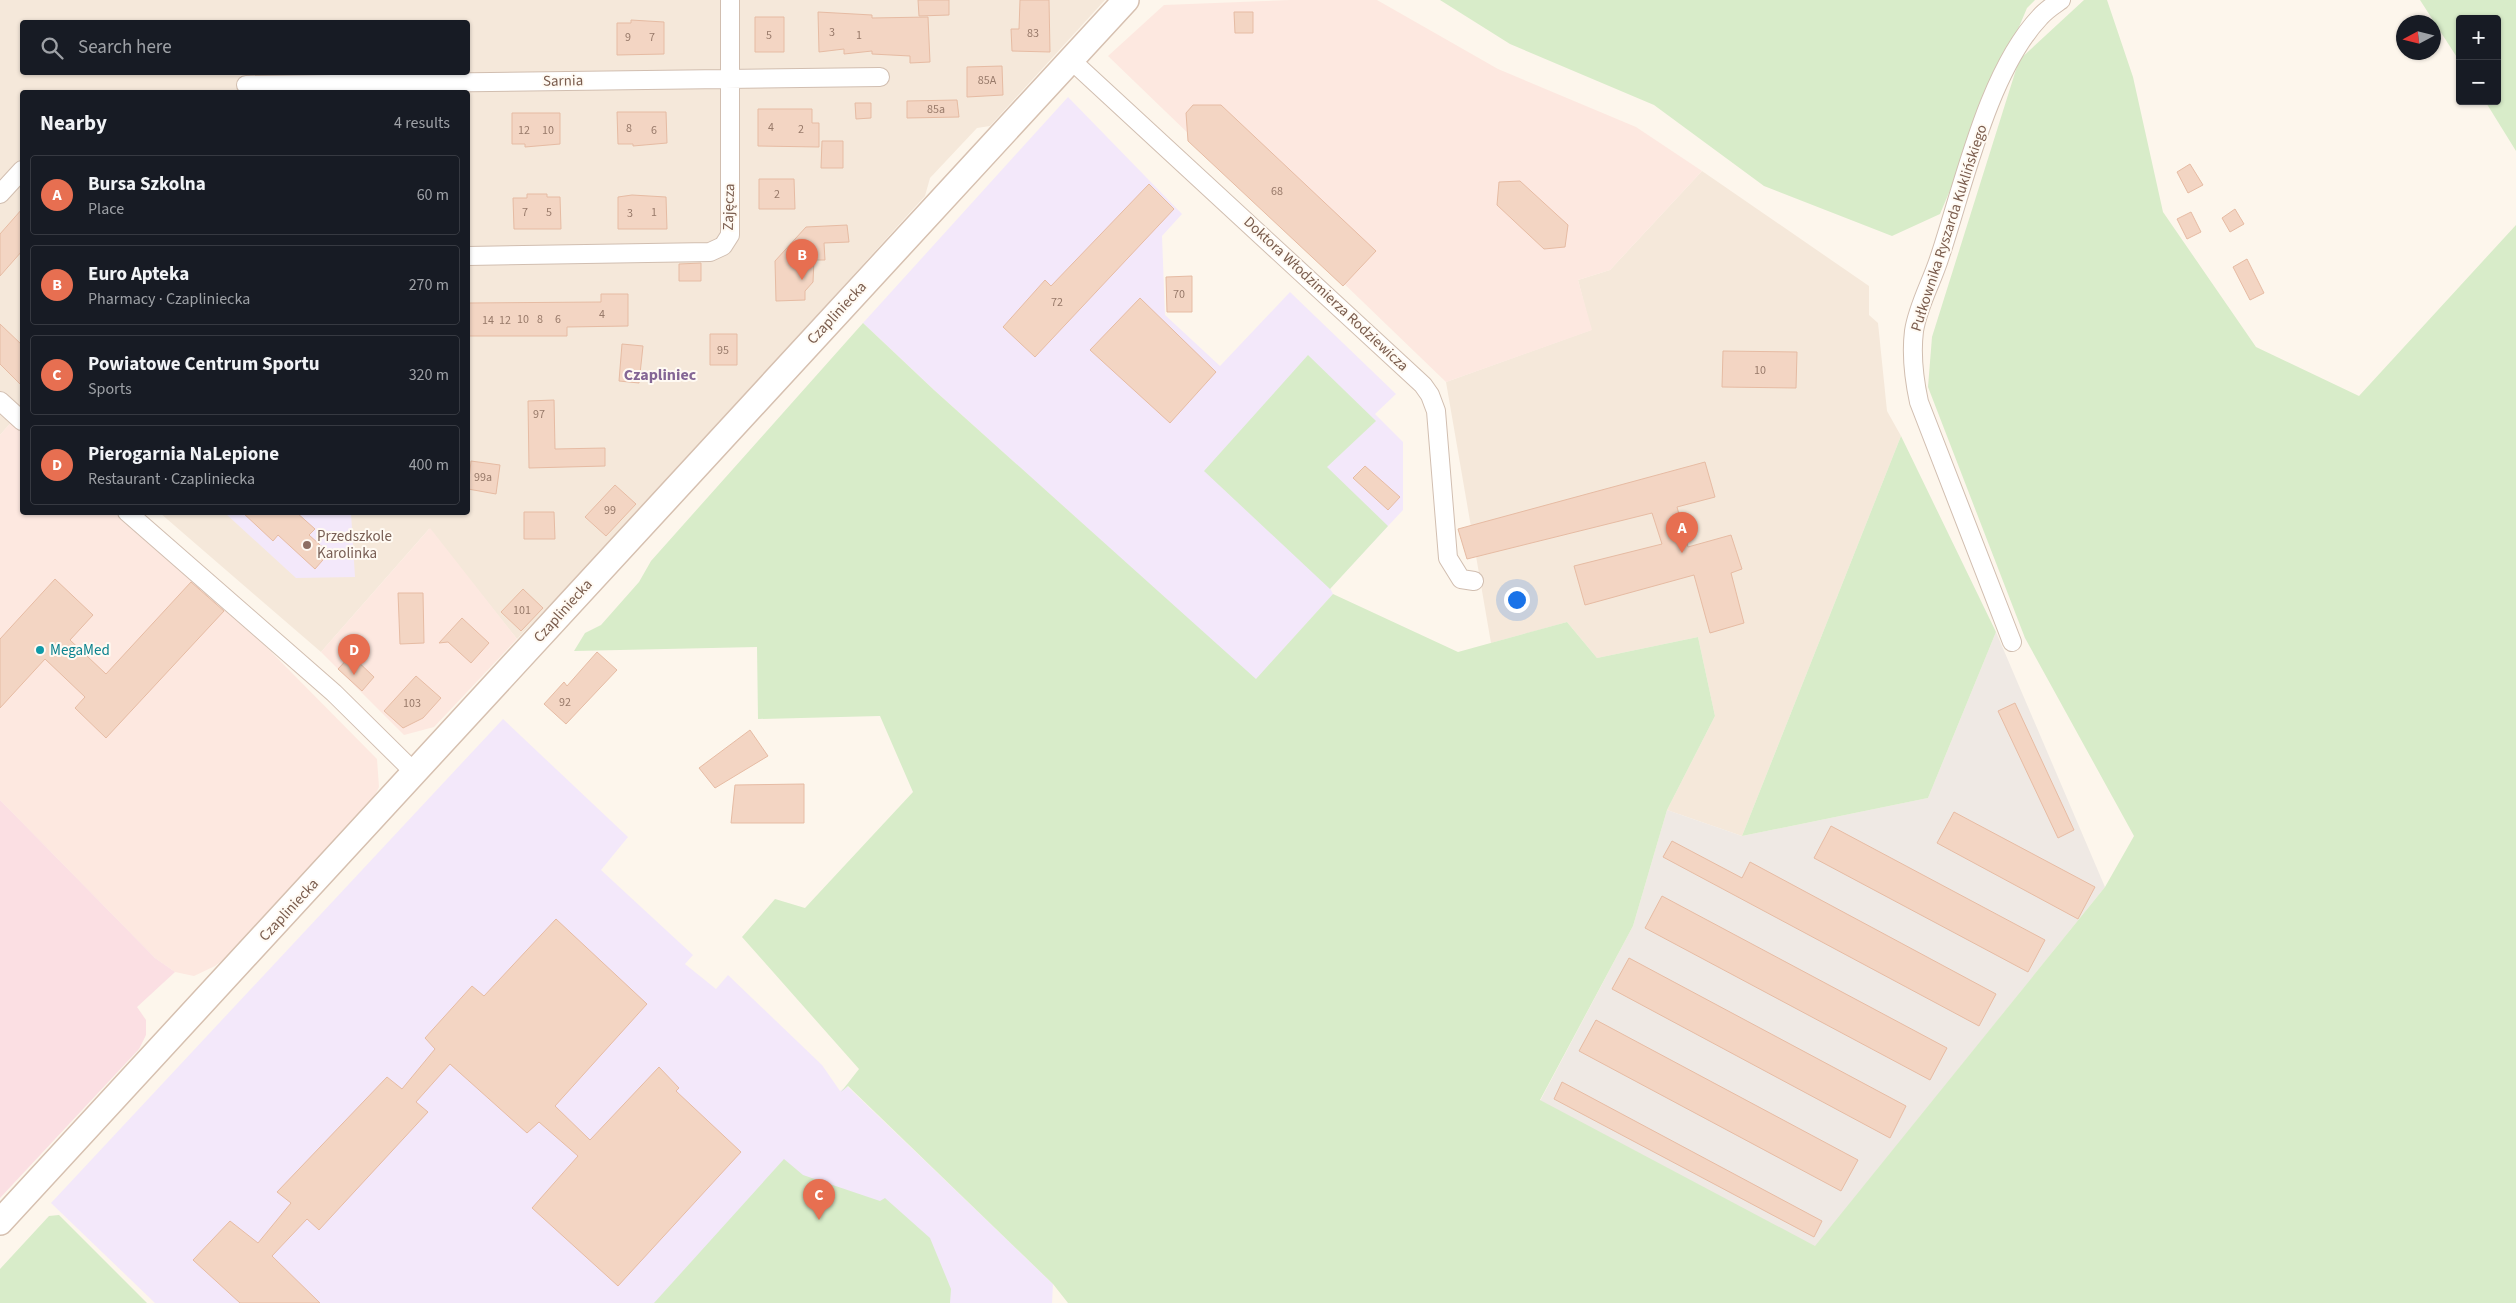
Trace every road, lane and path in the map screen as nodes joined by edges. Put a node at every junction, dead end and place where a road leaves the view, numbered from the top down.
1 (730, 0) edge
2 (1126, 0) edge
3 (2061, 0) edge
4 (1071, 60) junction
5 (880, 77) dead end
6 (731, 79) junction
7 (246, 85) dead end
8 (20, 172) edge
9 (0, 194) edge
10 (470, 256) edge
11 (0, 401) edge
12 (20, 419) edge
13 (130, 515) edge
14 (1474, 581) dead end
15 (2012, 642) dead end
16 (414, 772) junction
17 (0, 1222) edge

1 - 6 street, Zajęcza
2 - 4 main road, Czapliniecka
3 - 15 street, Pułkownika Ryszarda Kuklińskiego
4 - 14 street, Doktora Włodzimierza Rodziewicza
4 - 16 main road, Czapliniecka
5 - 6 street, Sarnia
6 - 7 street, Sarnia
6 - 10 street, Zajęcza
8 - 9 street
11 - 12 street
13 - 16 street
16 - 17 main road, Czapliniecka

